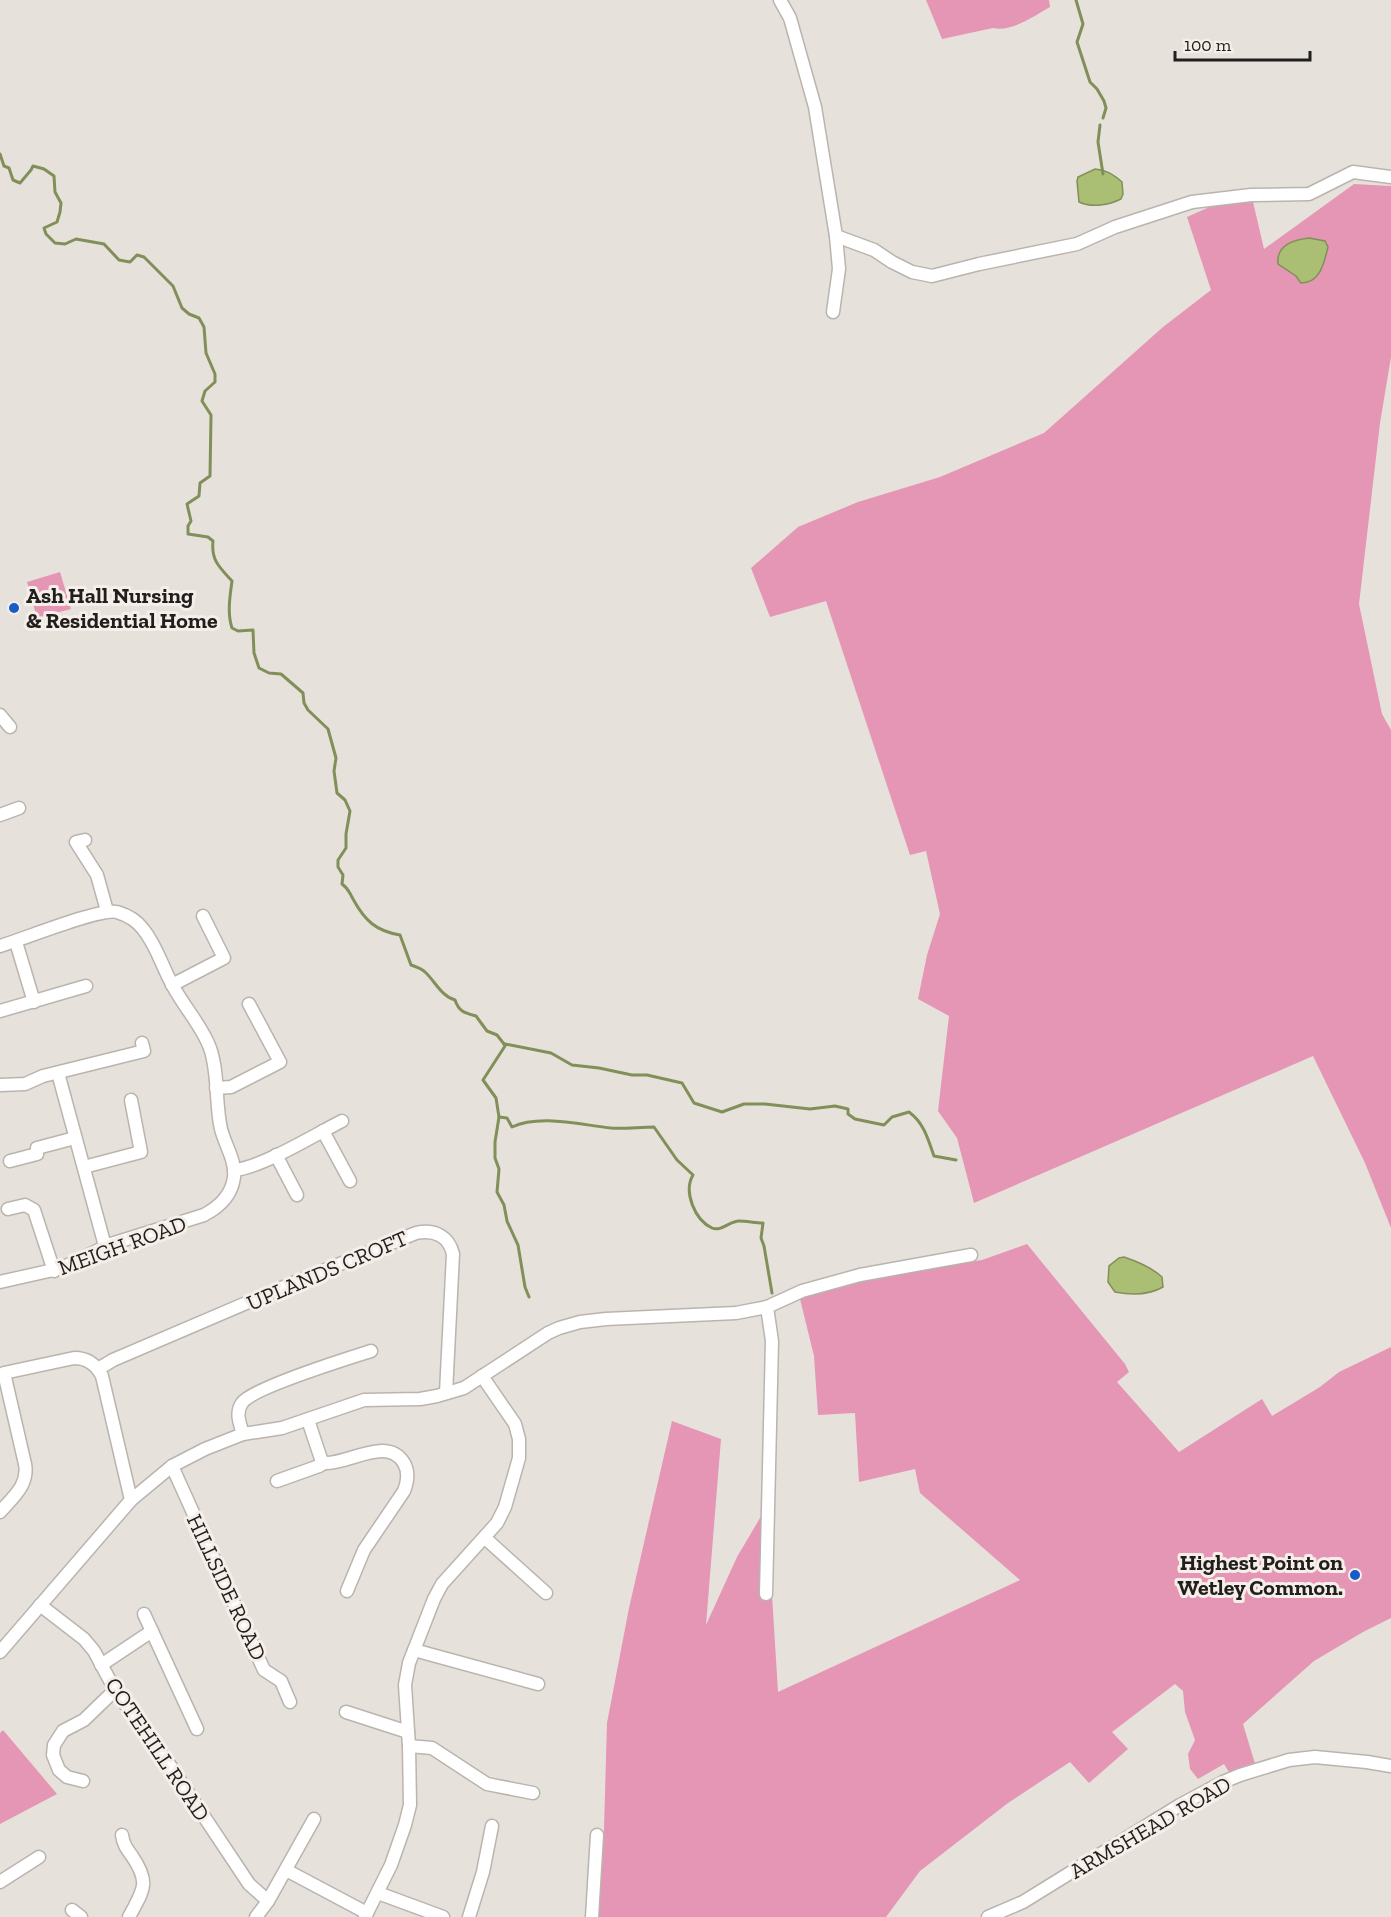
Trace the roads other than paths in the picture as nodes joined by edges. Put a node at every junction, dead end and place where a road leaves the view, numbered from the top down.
1 (780, 0) edge
2 (1391, 177) edge
3 (836, 236) junction
4 (833, 312) dead end
5 (0, 715) edge
6 (10, 727) dead end
7 (19, 808) dead end
8 (0, 815) edge
9 (85, 840) dead end
10 (107, 911) junction
11 (203, 916) dead end
12 (16, 942) junction
13 (0, 946) edge
14 (86, 986) dead end
15 (172, 986) junction
16 (34, 1002) junction
17 (249, 1004) dead end
18 (0, 1011) edge
19 (142, 1043) dead end
20 (58, 1073) junction
21 (0, 1085) edge
22 (216, 1088) junction
23 (131, 1100) dead end
24 (342, 1121) dead end
25 (323, 1131) junction
26 (75, 1138) junction
27 (276, 1155) junction
28 (10, 1161) dead end
29 (84, 1167) junction
30 (234, 1170) junction
31 (350, 1181) dead end
32 (297, 1195) dead end
33 (8, 1209) dead end
34 (105, 1246) junction
35 (971, 1255) dead end
36 (54, 1270) junction
37 (0, 1282) edge
38 (767, 1307) junction
39 (371, 1351) dead end
40 (98, 1369) junction
41 (2, 1373) edge
42 (483, 1376) junction
43 (446, 1394) junction
44 (308, 1420) junction
45 (243, 1434) junction
46 (324, 1463) junction
47 (172, 1466) junction
48 (277, 1481) dead end
49 (131, 1500) junction
50 (0, 1512) edge
51 (485, 1538) junction
52 (347, 1591) dead end
53 (546, 1593) dead end
54 (766, 1594) dead end
55 (40, 1605) junction
56 (144, 1614) dead end
57 (152, 1631) junction
58 (2, 1644) edge
59 (414, 1650) junction
60 (101, 1665) junction
61 (538, 1684) dead end
62 (115, 1690) junction
63 (290, 1702) dead end
64 (346, 1712) dead end
65 (197, 1729) dead end
66 (408, 1732) junction
67 (409, 1746) junction
68 (1391, 1766) edge
69 (76, 1782) dead end
70 (527, 1789) dead end
71 (314, 1819) dead end
72 (495, 1832) dead end
73 (597, 1835) dead end
74 (121, 1840) dead end
75 (39, 1857) dead end
76 (286, 1870) junction
77 (0, 1882) edge
78 (378, 1893) junction
79 (268, 1901) junction
80 (366, 1915) edge
81 (129, 1917) edge
82 (255, 1917) edge
83 (443, 1917) edge
84 (470, 1917) edge
85 (592, 1917) edge
86 (988, 1917) edge

1 - 3 street
2 - 3 street
3 - 4 street
5 - 6 street
7 - 8 street
9 - 10 street
10 - 12 street
10 - 15 street
11 - 15 street
12 - 13 street
12 - 16 street
14 - 16 street
15 - 22 street
16 - 18 street
17 - 22 street
19 - 20 street
20 - 21 street
20 - 26 street
22 - 30 street
23 - 29 street
24 - 25 street
25 - 27 street
25 - 31 street
26 - 28 street
26 - 29 street
27 - 30 street
27 - 32 street
29 - 34 street
30 - 34 street, MEIGH ROAD
33 - 36 street
34 - 36 street, MEIGH ROAD
35 - 38 street
36 - 37 street, MEIGH ROAD
38 - 42 street
38 - 54 street
39 - 45 street
40 - 41 street
40 - 43 street, UPLANDS CROFT
40 - 49 street
41 - 50 street
42 - 43 street
42 - 51 street
43 - 44 street
44 - 45 street
44 - 46 street
45 - 47 street
46 - 48 street
46 - 52 street
47 - 49 street
47 - 63 street, HILLSIDE ROAD
49 - 55 street
51 - 53 street
51 - 59 street
55 - 58 street
55 - 60 street, COTEHILL ROAD
56 - 57 street
57 - 60 street
57 - 65 street
59 - 61 street
59 - 66 street
60 - 62 street, COTEHILL ROAD
62 - 69 street
62 - 79 street, COTEHILL ROAD
64 - 66 street
66 - 67 street
67 - 70 street
67 - 78 street
68 - 86 street, ARMSHEAD ROAD
71 - 76 street
72 - 84 street
73 - 85 street
74 - 81 street
75 - 77 street
76 - 79 street
76 - 80 street
78 - 80 street
78 - 83 street
79 - 82 street

